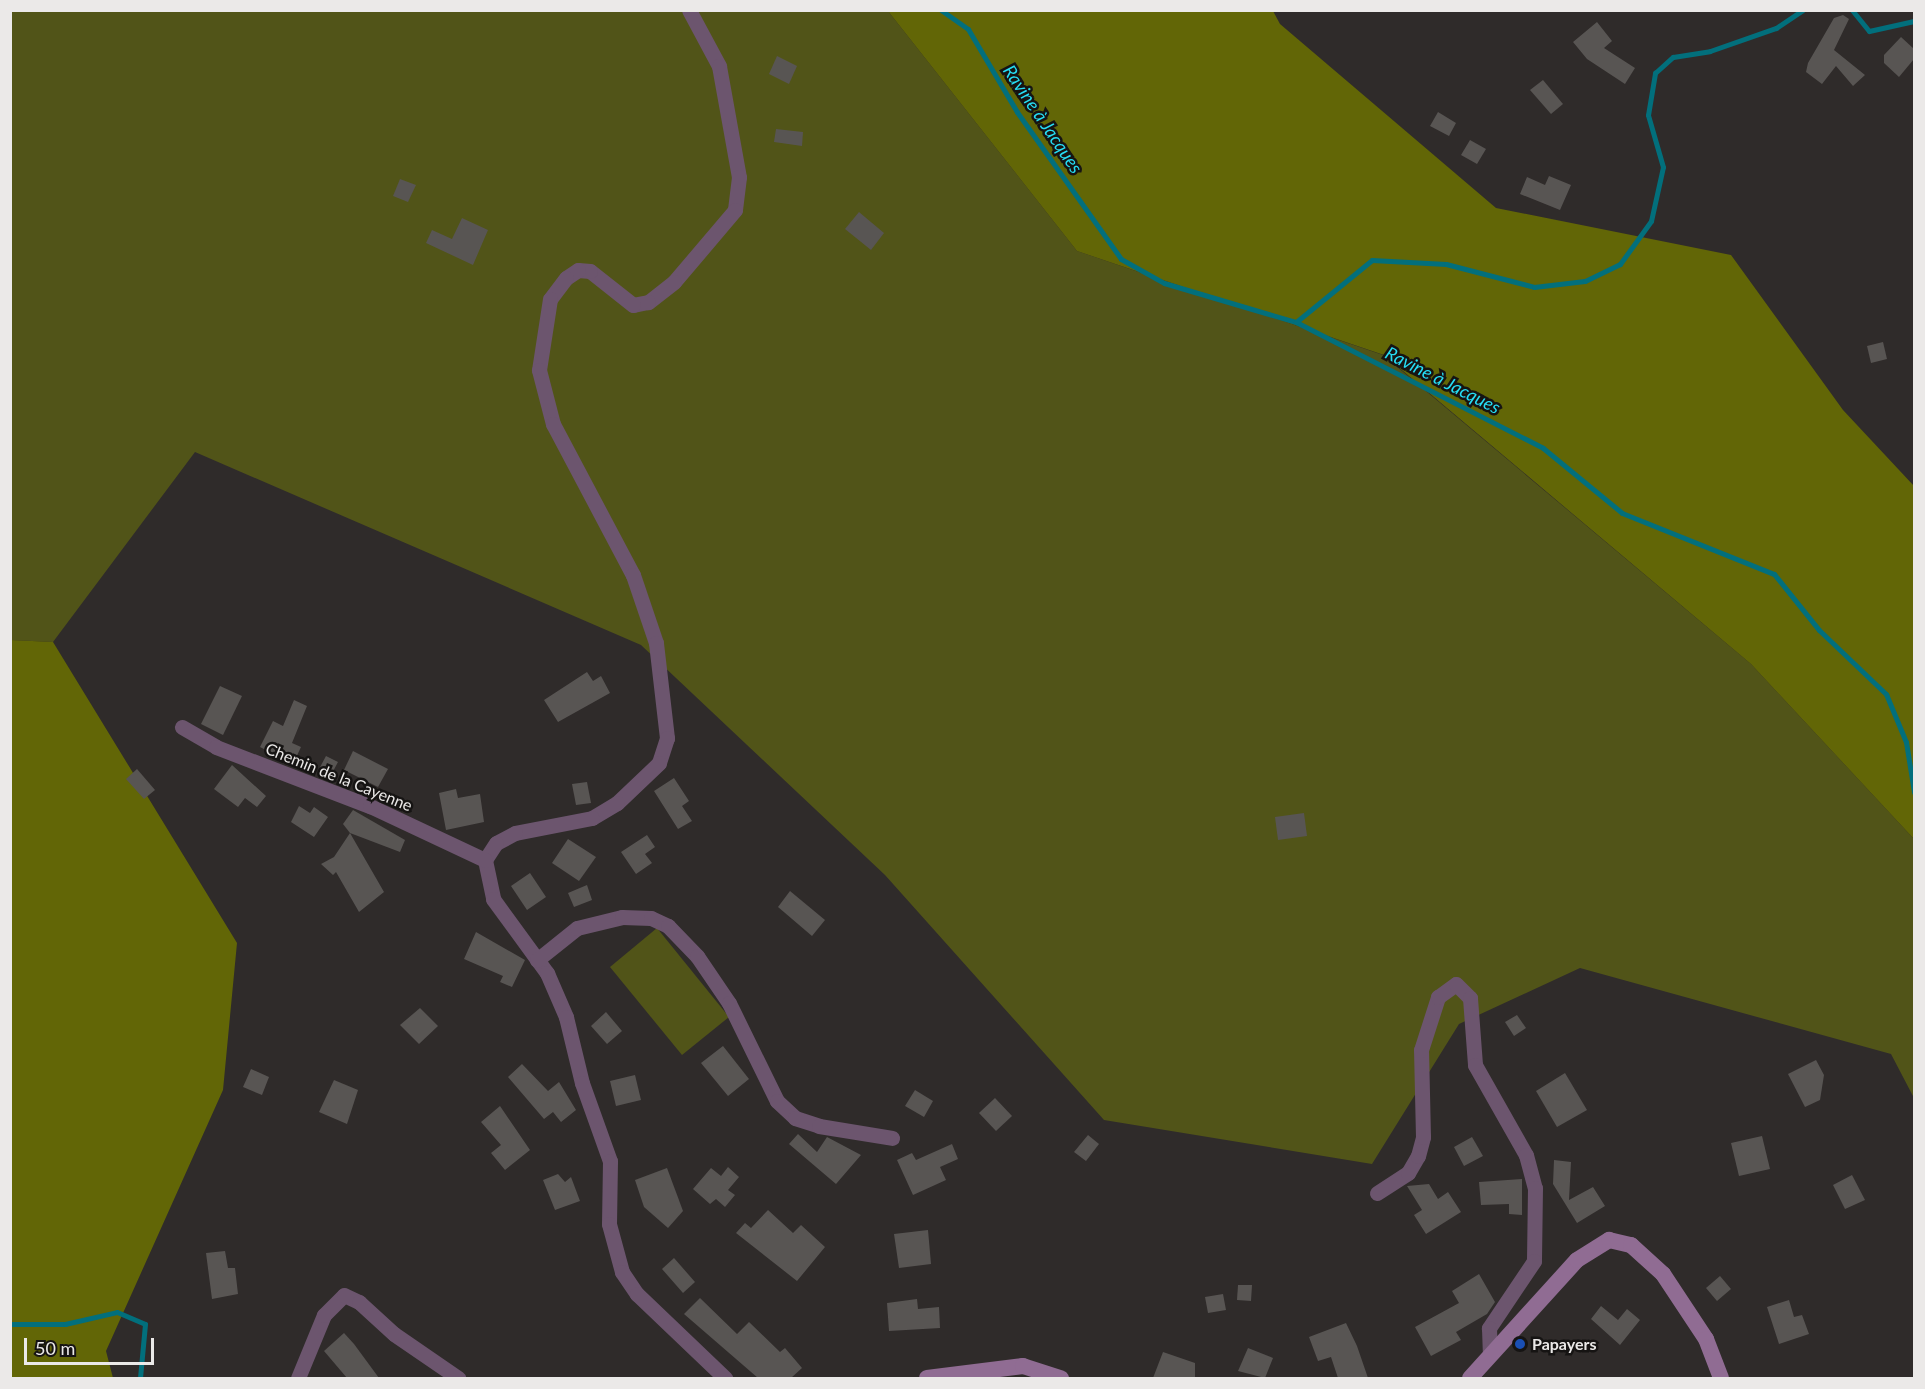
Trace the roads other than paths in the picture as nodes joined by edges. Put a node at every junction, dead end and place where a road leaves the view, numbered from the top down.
1 (689, 10) edge
2 (182, 727) dead end
3 (485, 860) junction
4 (537, 960) junction
5 (892, 1138) dead end
6 (1377, 1193) dead end
7 (1490, 1351) junction
8 (298, 1378) edge
9 (458, 1378) edge
10 (725, 1378) edge
11 (927, 1378) edge
12 (1061, 1378) edge
13 (1470, 1378) edge
14 (1721, 1378) edge

1 - 3 street
2 - 3 street, Chemin de la Cayenne
3 - 4 street
4 - 5 street
4 - 10 street
6 - 7 street
7 - 13 main road
7 - 14 main road
8 - 9 street
11 - 12 main road

